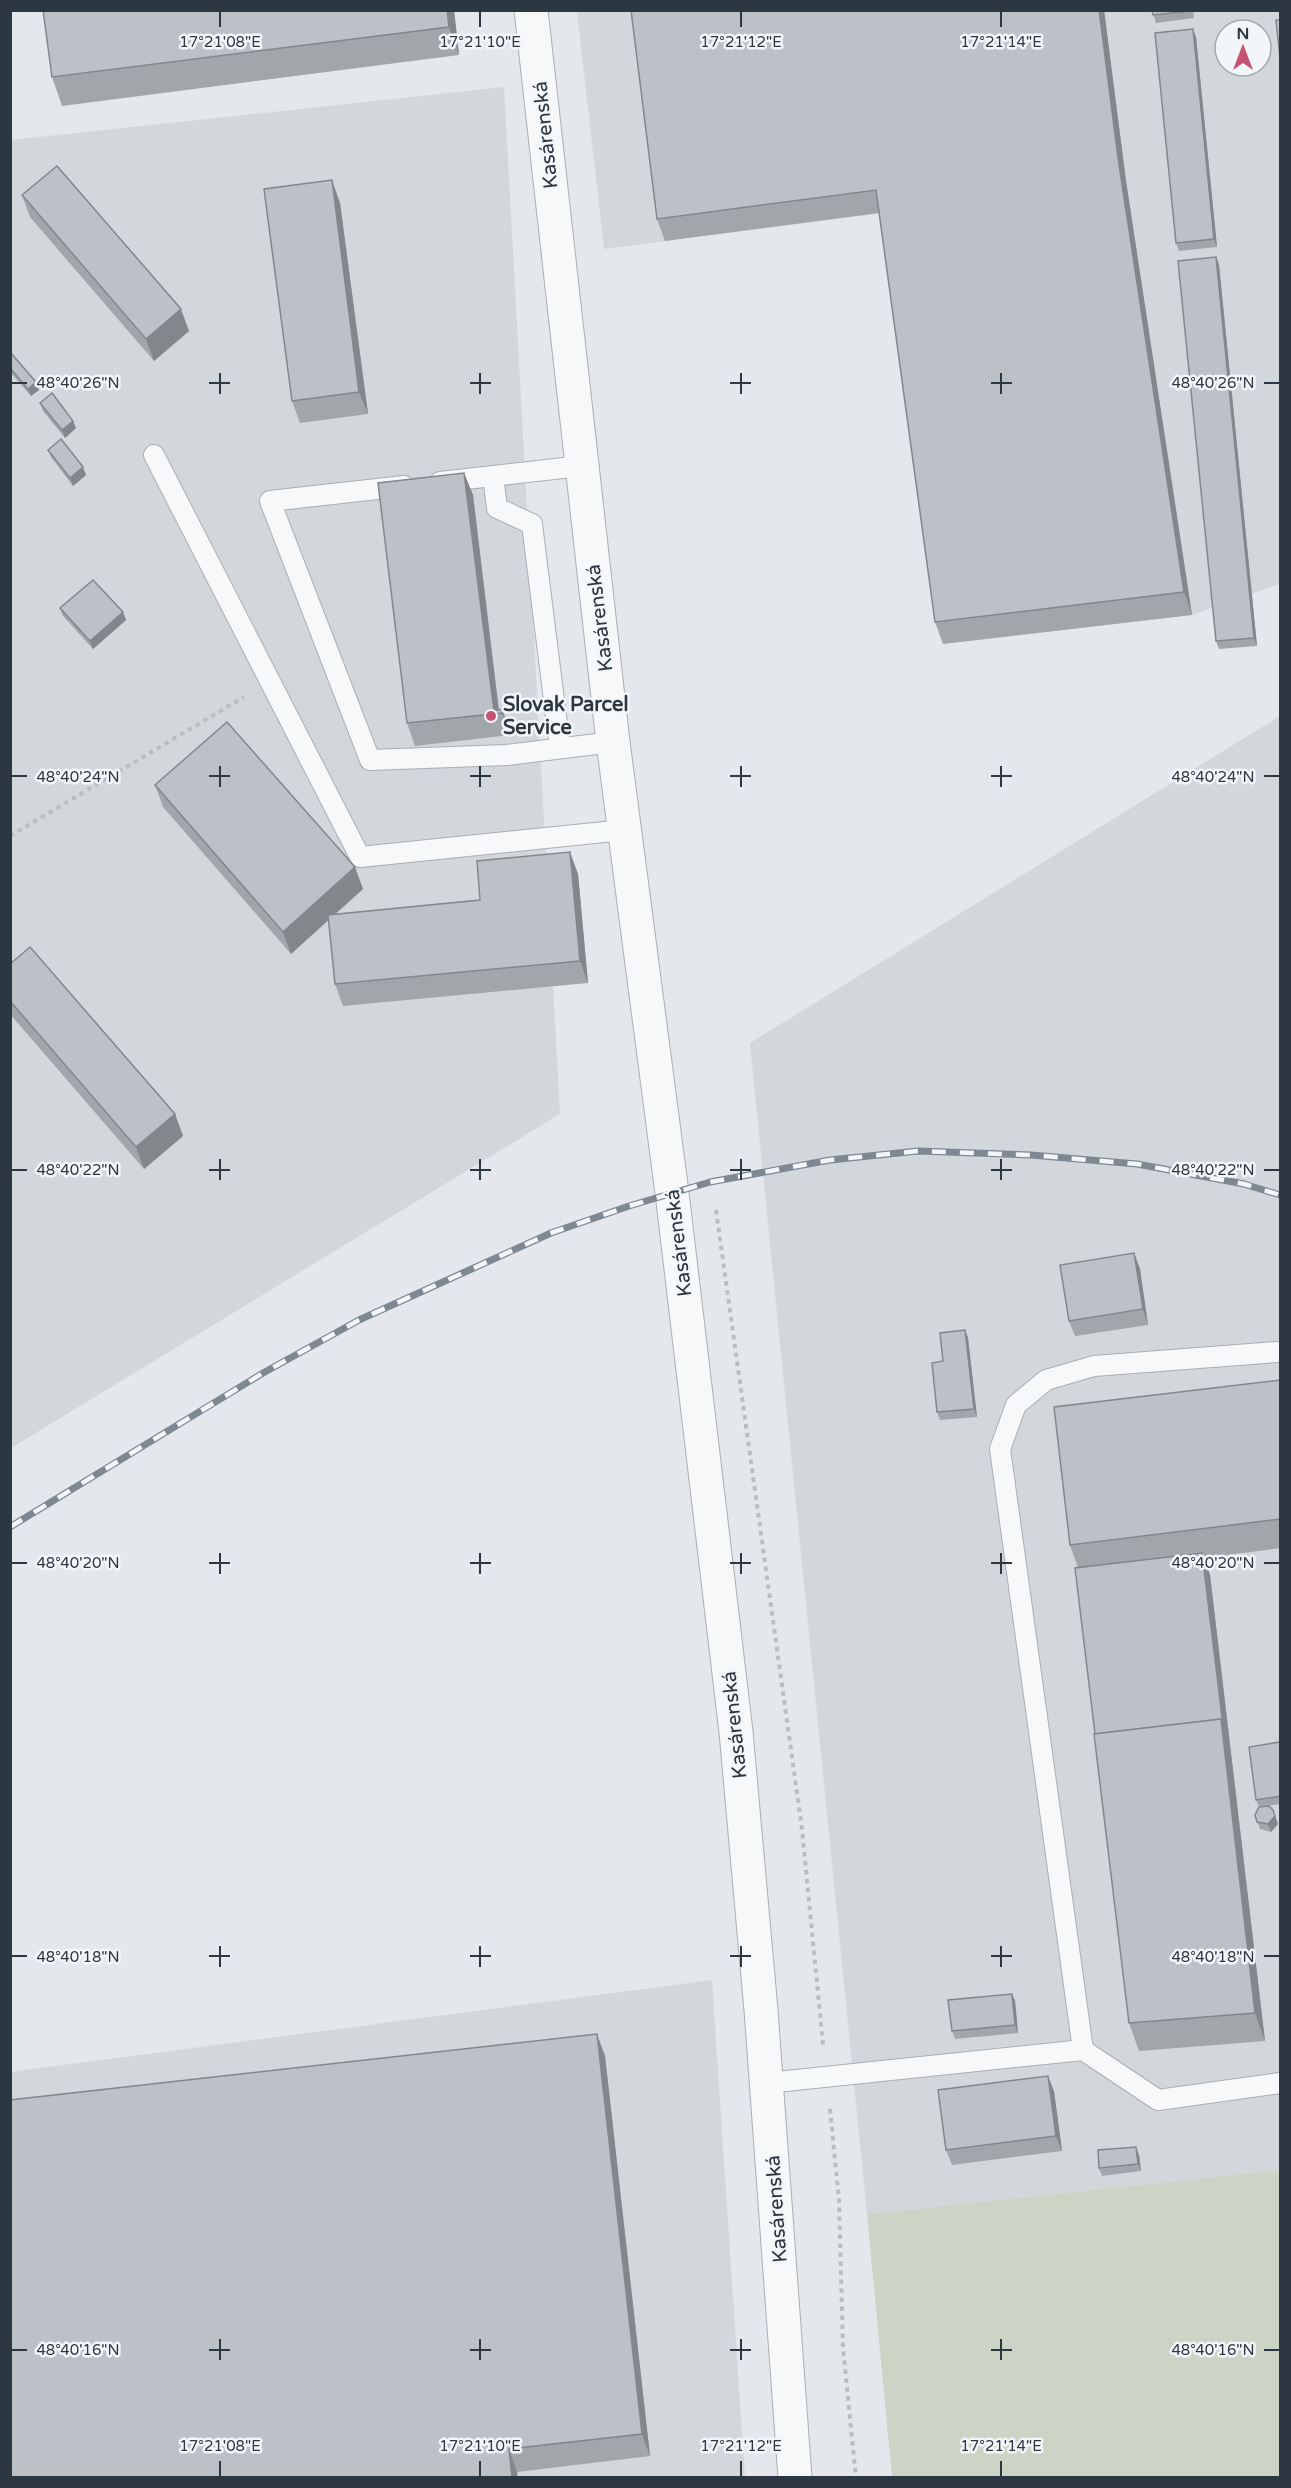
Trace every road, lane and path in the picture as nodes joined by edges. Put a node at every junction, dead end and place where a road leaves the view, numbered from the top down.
1 (531, 10) edge
2 (154, 454) dead end
3 (581, 466) junction
4 (493, 476) junction
5 (270, 681) junction
6 (613, 742) junction
7 (560, 748) junction
8 (624, 830) junction
9 (10, 836) edge
10 (1277, 1352) dead end
11 (1083, 2050) junction
12 (767, 2083) junction
13 (1281, 2083) edge
14 (795, 2478) edge

1 - 3 street, Kasárenská
2 - 5 lane
3 - 4 lane
3 - 6 street, Kasárenská
4 - 7 lane
4 - 7 lane
5 - 8 lane
5 - 9 path
6 - 7 lane
6 - 8 street, Kasárenská
8 - 12 street, Kasárenská
10 - 11 lane
11 - 12 lane
11 - 13 lane
12 - 14 street, Kasárenská

